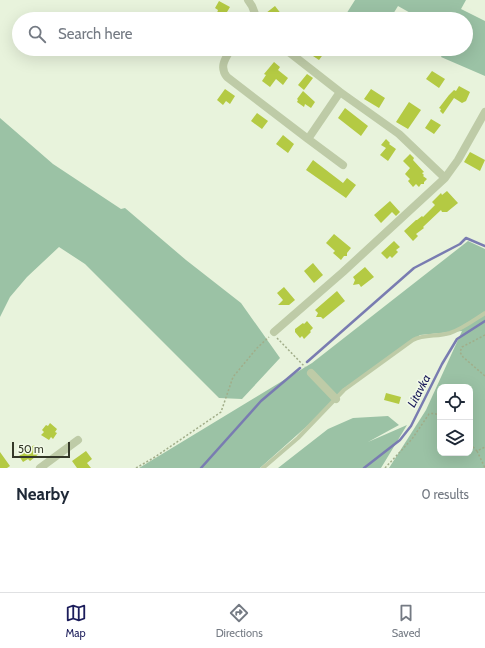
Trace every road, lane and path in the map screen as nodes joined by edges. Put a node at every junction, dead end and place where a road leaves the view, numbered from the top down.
1 (248, 0) edge
2 (254, 12) edge
3 (227, 56) edge
4 (294, 56) edge
5 (340, 92) junction
6 (485, 112) edge
7 (308, 139) junction
8 (343, 165) dead end
9 (444, 178) junction
10 (485, 313) edge
11 (274, 332) junction
12 (485, 335) edge
13 (301, 362) dead end
14 (311, 373) dead end
15 (485, 376) edge
16 (336, 399) junction
17 (437, 415) edge
18 (78, 440) dead end
19 (473, 447) edge
20 (485, 447) edge
21 (477, 450) junction
22 (40, 468) edge
23 (136, 468) edge
24 (263, 468) edge
25 (385, 468) edge
26 (485, 468) edge

1 - 2 street
3 - 7 street
4 - 5 street
5 - 7 street
5 - 9 street
6 - 9 street
7 - 8 street
9 - 11 street
10 - 16 lane
11 - 13 path
11 - 23 path
12 - 15 path
14 - 16 street
16 - 24 lane
17 - 25 path
18 - 22 street
19 - 21 path
20 - 21 path
21 - 26 path

